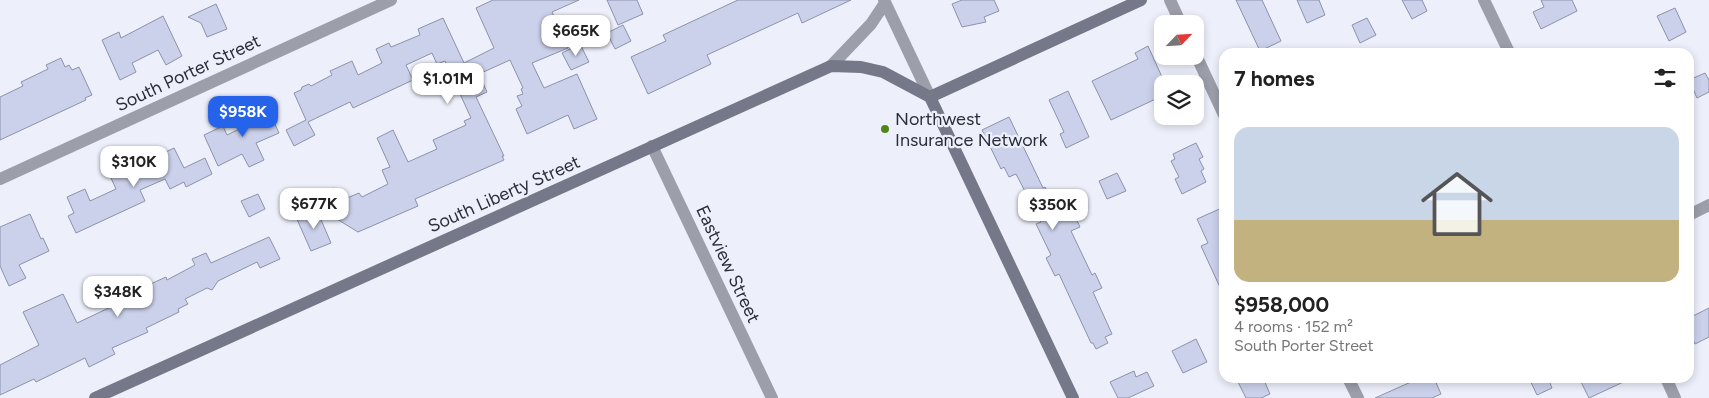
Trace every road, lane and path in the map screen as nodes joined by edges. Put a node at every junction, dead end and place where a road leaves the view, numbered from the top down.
1 (391, 0) edge
2 (1141, 0) edge
3 (1170, 0) edge
4 (1484, 0) edge
5 (884, 1) edge
6 (1177, 15) edge
7 (1507, 48) edge
8 (1201, 65) edge
9 (831, 66) junction
10 (930, 97) junction
11 (1219, 104) edge
12 (652, 146) junction
13 (0, 179) edge
14 (1709, 205) edge
15 (1694, 212) edge
16 (1350, 383) edge
17 (1668, 383) edge
18 (94, 398) edge
19 (772, 398) edge
20 (1073, 398) edge
21 (1358, 398) edge
22 (1675, 398) edge

1 - 13 street, South Porter Street
2 - 10 main road
3 - 6 street
4 - 7 street
5 - 9 street
5 - 10 street
8 - 11 street
9 - 10 main road, South Liberty Street
9 - 12 main road, South Liberty Street
10 - 20 main road
12 - 18 main road, South Liberty Street
12 - 19 street, Eastview Street
14 - 15 street
16 - 21 street
17 - 22 street

